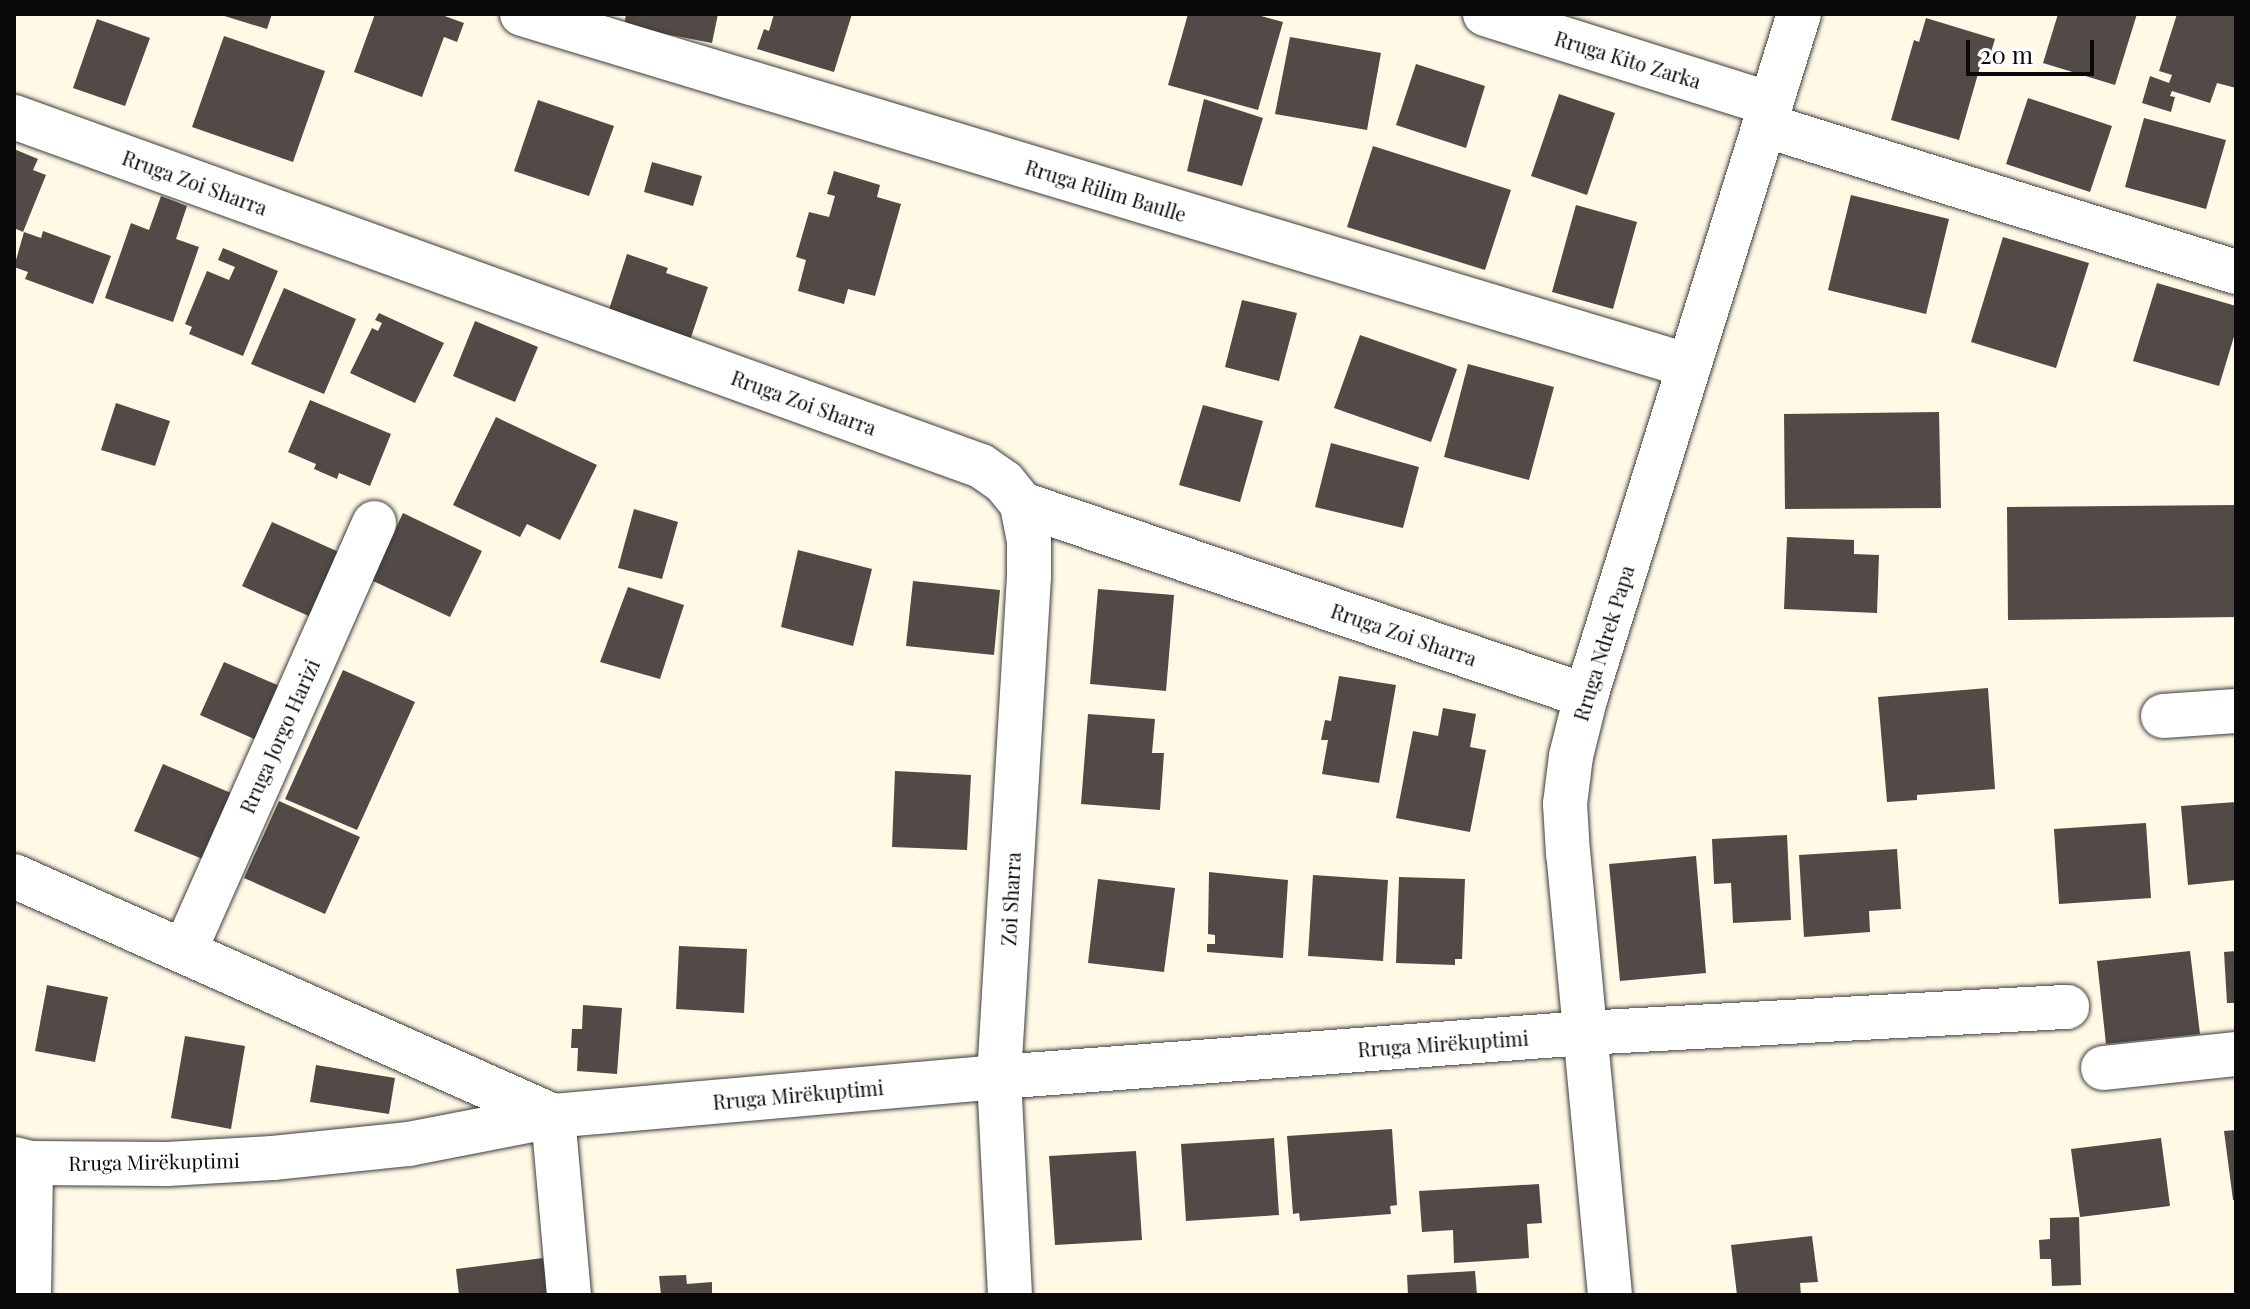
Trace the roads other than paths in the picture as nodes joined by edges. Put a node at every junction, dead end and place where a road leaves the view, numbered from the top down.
1 (522, 14) edge
2 (1485, 14) edge
3 (1799, 14) edge
4 (1767, 114) junction
5 (14, 117) edge
6 (2236, 272) edge
7 (1689, 366) junction
8 (1022, 504) junction
9 (374, 523) dead end
10 (1586, 696) junction
11 (2236, 711) edge
12 (2163, 716) dead end
13 (14, 876) edge
14 (185, 950) junction
15 (2067, 1007) dead end
16 (1584, 1033) junction
17 (2236, 1054) edge
18 (2103, 1068) dead end
19 (999, 1077) junction
20 (553, 1116) junction
21 (23, 1161) edge
22 (29, 1295) edge
23 (569, 1295) edge
24 (1010, 1295) edge
25 (1610, 1295) edge

1 - 7 street, Rruga Rilim Baulle
2 - 4 street, Rruga Kito Zarka
3 - 4 street, Rruga Ndrek Papa
4 - 6 street, Rruga Kito Zarka
4 - 7 street, Rruga Ndrek Papa
5 - 8 street, Rruga Zoi Sharra
7 - 10 street, Rruga Ndrek Papa
8 - 10 street, Rruga Zoi Sharra
8 - 19 street, Zoi Sharra
9 - 14 street, Rruga Jorgo Harizi
10 - 16 street, Rruga Ndrek Papa
11 - 12 street
13 - 14 street
14 - 20 street
15 - 16 street, Rruga Mirëkuptimi
16 - 19 street, Rruga Mirëkuptimi
16 - 25 street, Rruga Ndrek Papa
17 - 18 street
19 - 20 street, Rruga Mirëkuptimi
19 - 24 street, Zoi Sharra
20 - 21 street, Rruga Mirëkuptimi
20 - 23 street
21 - 22 street

